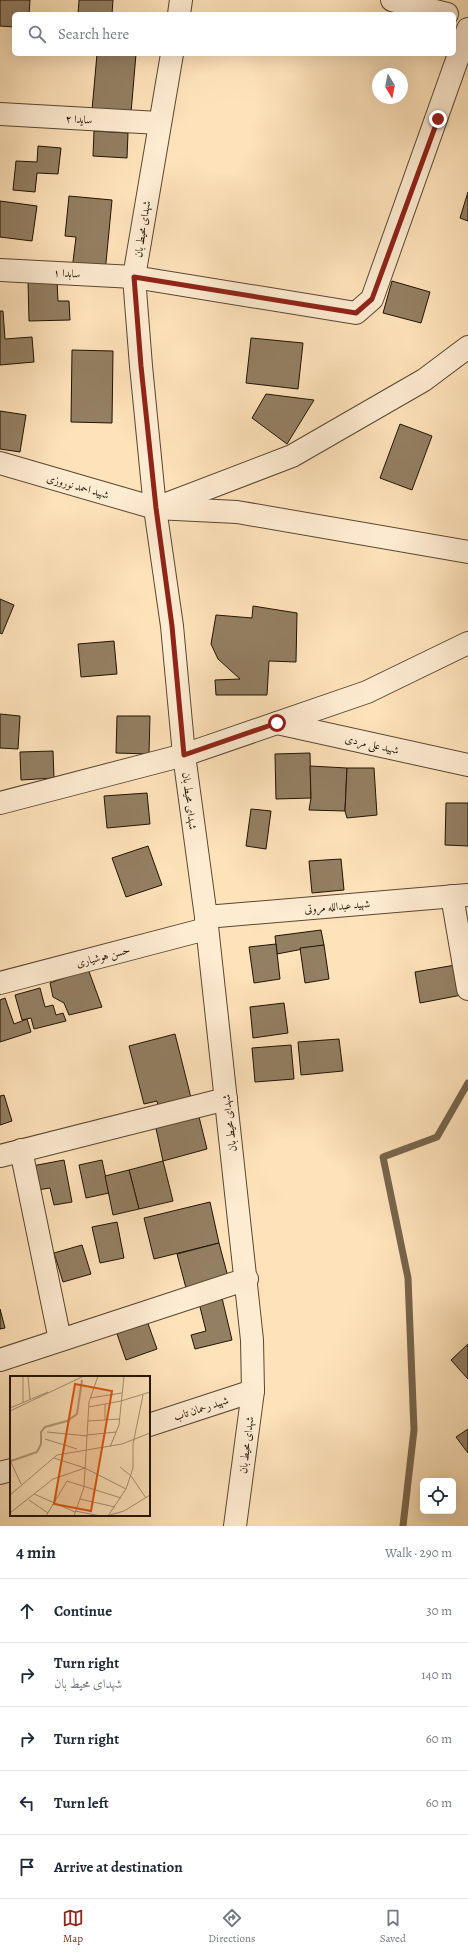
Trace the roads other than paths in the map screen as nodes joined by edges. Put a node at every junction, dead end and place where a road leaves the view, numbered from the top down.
1 (182, 0) edge
2 (392, 0) edge
3 (179, 12) edge
4 (439, 12) edge
5 (456, 16) edge
6 (468, 19) edge
7 (468, 30) edge
8 (172, 56) edge
9 (0, 114) edge
10 (159, 123) junction
11 (0, 270) edge
12 (134, 277) junction
13 (468, 347) edge
14 (0, 463) edge
15 (156, 508) junction
16 (468, 552) edge
17 (468, 644) edge
18 (277, 723) junction
19 (184, 755) junction
20 (468, 765) edge
21 (0, 803) edge
22 (460, 895) edge
23 (206, 923) junction
24 (0, 983) edge
25 (468, 989) edge
26 (226, 1099) junction
27 (21, 1150) junction
28 (0, 1156) edge
29 (247, 1279) junction
30 (60, 1340) junction
31 (0, 1360) edge
32 (253, 1391) junction
33 (150, 1425) edge
34 (10, 1470) edge
35 (0, 1473) edge
36 (235, 1526) edge

1 - 3 street
2 - 4 street
5 - 6 street
7 - 12 street, سابدا ۱
8 - 10 street, شهدای محیط بان
9 - 10 street, سایدا ۲
10 - 12 street, شهدای محیط بان
11 - 12 street, سابدا ۱
12 - 15 street, شهدای محیط بان
13 - 15 street
14 - 15 street, شهید احمد نوروزی
15 - 16 street, شهید احمد نوروزی
15 - 19 street, شهدای محیط بان
17 - 18 street
18 - 19 street
18 - 20 street, شهید علی مردی
19 - 21 street
19 - 23 street, شهدای محیط بان
22 - 23 street, شهید عبدالله مروتی
22 - 25 street
23 - 24 street, حسن هوشیاری
23 - 26 street, شهدای محیط بان
26 - 27 street
26 - 29 street, شهدای محیط بان
27 - 28 street
27 - 30 street
29 - 30 street
29 - 32 street, شهدای محیط بان
30 - 31 street
32 - 33 street, شهید رحمان تاب
32 - 36 street, شهدای محیط بان
34 - 35 street

